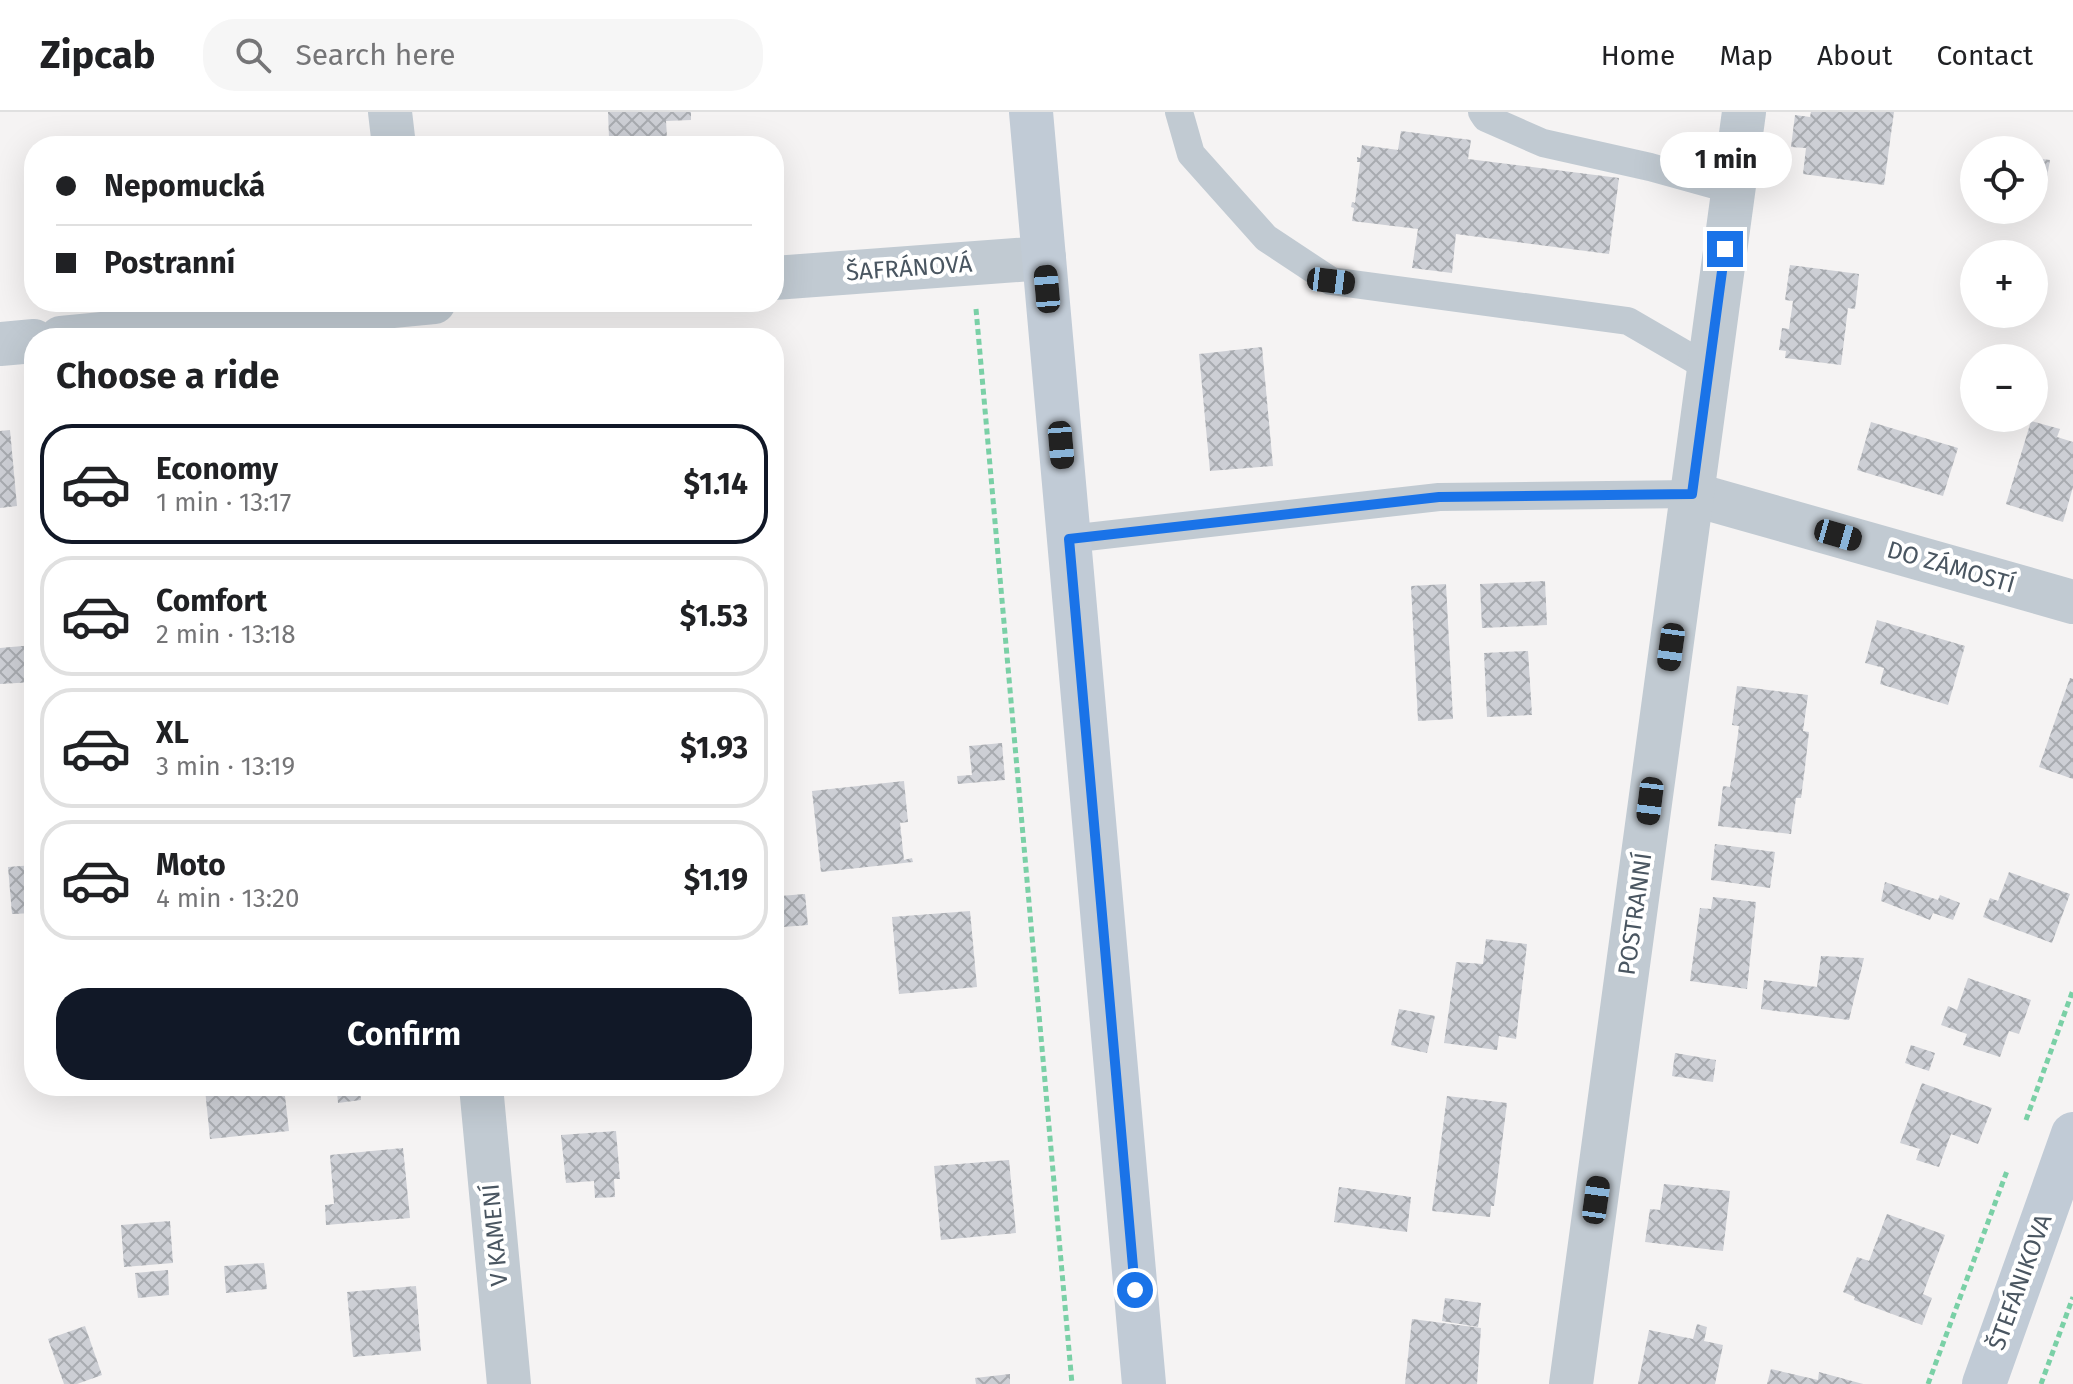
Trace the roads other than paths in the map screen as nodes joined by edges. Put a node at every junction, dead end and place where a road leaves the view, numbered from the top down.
1 (390, 112) edge
2 (1031, 112) edge
3 (1179, 112) edge
4 (1482, 112) edge
5 (1744, 112) edge
6 (393, 136) edge
7 (1733, 190) junction
8 (1044, 258) junction
9 (784, 277) edge
10 (403, 312) edge
11 (192, 328) edge
12 (24, 342) edge
13 (0, 344) edge
14 (1709, 368) junction
15 (1692, 494) junction
16 (1069, 539) junction
17 (2073, 602) edge
18 (482, 1096) edge
19 (2073, 1134) edge
20 (509, 1384) edge
21 (1144, 1384) edge
22 (1571, 1384) edge
23 (1984, 1384) edge

1 - 6 street
2 - 8 street
3 - 14 lane
4 - 7 lane
5 - 7 street, POSTRANNÍ
7 - 14 street, POSTRANNÍ
8 - 9 street, ŠAFRÁNOVÁ
8 - 16 street
10 - 11 street
12 - 13 street
14 - 15 street, POSTRANNÍ
15 - 16 lane, DO ZÁMOSTÍ
15 - 17 street, DO ZÁMOSTÍ
15 - 22 street, POSTRANNÍ
16 - 21 street
18 - 20 street, V KAMENÍ
19 - 23 street, ŠTEFÁNIKOVA

